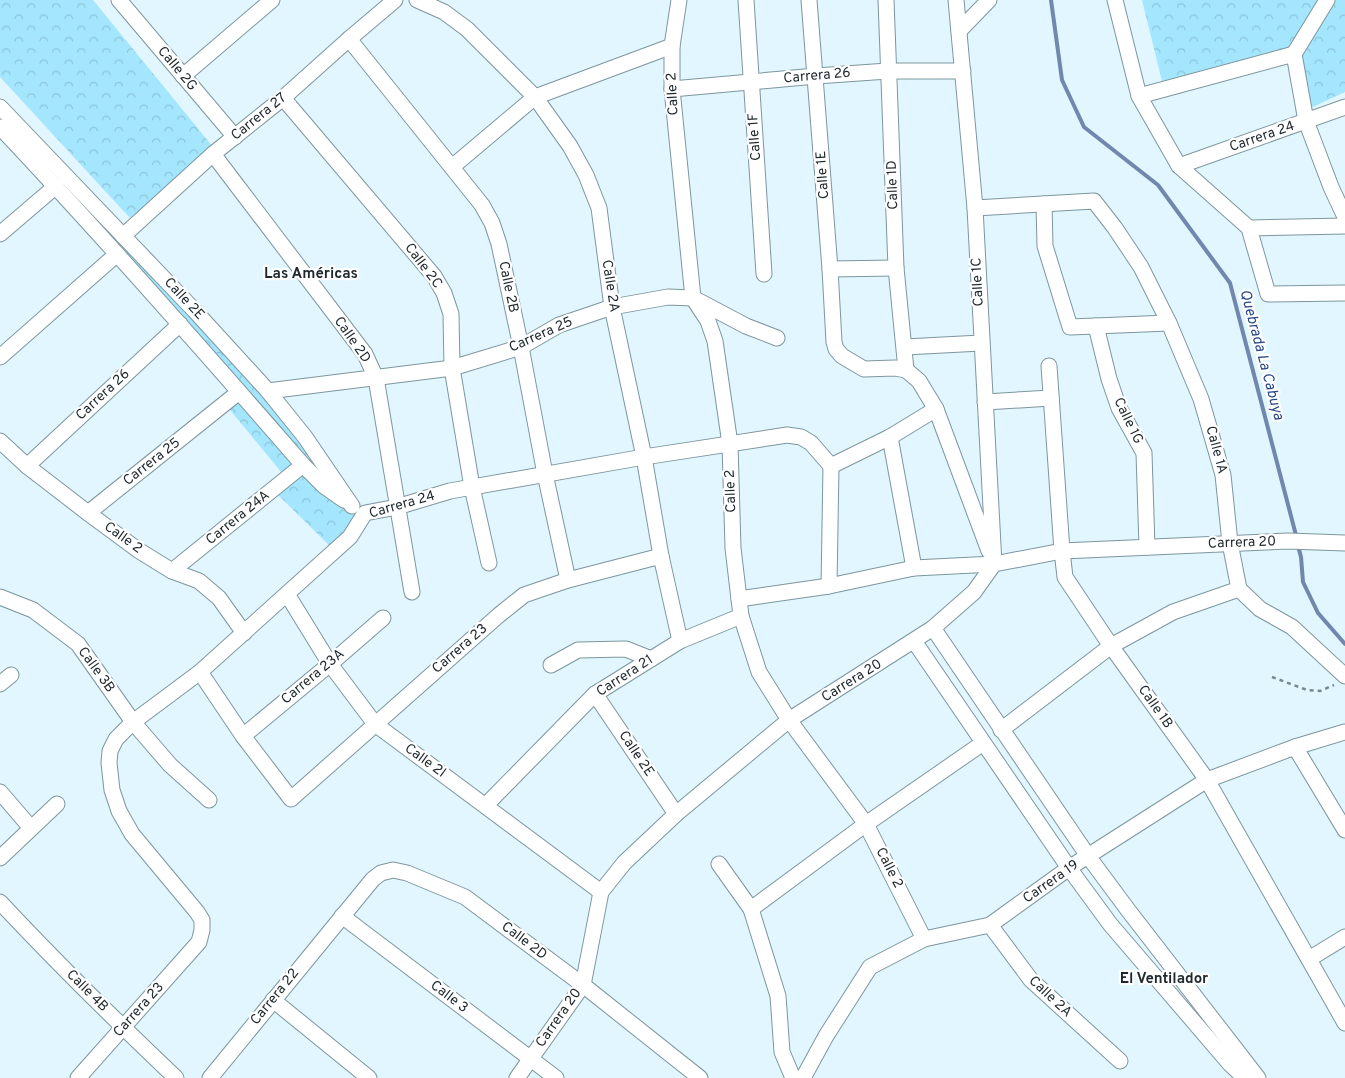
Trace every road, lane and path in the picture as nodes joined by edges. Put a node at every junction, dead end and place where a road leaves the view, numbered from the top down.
1 (119, 0) edge
2 (272, 0) edge
3 (395, 0) edge
4 (417, 0) edge
5 (679, 0) edge
6 (746, 0) edge
7 (809, 0) edge
8 (886, 0) edge
9 (956, 0) edge
10 (989, 0) edge
11 (1116, 0) edge
12 (1327, 0) edge
13 (959, 31) junction
14 (349, 39) junction
15 (672, 46) junction
16 (1294, 54) junction
17 (888, 71) junction
18 (963, 71) junction
19 (183, 76) junction
20 (816, 76) junction
21 (752, 82) junction
22 (672, 89) junction
23 (1139, 96) junction
24 (283, 98) junction
25 (535, 98) junction
26 (0, 106) edge
27 (1345, 107) edge
28 (1306, 122) junction
29 (0, 127) edge
30 (235, 137) junction
31 (213, 154) junction
32 (1179, 166) junction
33 (452, 167) junction
34 (1338, 185) edge
35 (56, 186) junction
36 (1044, 204) junction
37 (975, 208) junction
38 (1345, 216) edge
39 (1345, 226) edge
40 (1249, 228) junction
41 (0, 234) edge
42 (123, 236) junction
43 (117, 254) junction
44 (896, 268) junction
45 (830, 269) junction
46 (764, 274) dead end
47 (1345, 293) edge
48 (693, 298) junction
49 (612, 307) junction
50 (1169, 323) junction
51 (180, 324) junction
52 (1096, 326) junction
53 (776, 338) dead end
54 (981, 343) junction
55 (905, 346) junction
56 (521, 347) junction
57 (0, 357) edge
58 (1049, 366) dead end
59 (452, 368) junction
60 (906, 370) junction
61 (376, 378) junction
62 (268, 391) junction
63 (239, 392) junction
64 (1051, 398) junction
65 (985, 402) junction
66 (936, 409) junction
67 (890, 437) junction
68 (0, 441) edge
69 (730, 444) junction
70 (644, 457) junction
71 (303, 465) junction
72 (27, 466) junction
73 (831, 466) junction
74 (545, 474) junction
75 (472, 487) junction
76 (398, 507) junction
77 (358, 510) junction
78 (88, 513) junction
79 (1230, 543) junction
80 (1345, 543) edge
81 (1147, 547) junction
82 (1062, 551) junction
83 (662, 556) junction
84 (489, 563) dead end
85 (994, 564) junction
86 (914, 568) junction
87 (172, 571) junction
88 (568, 580) junction
89 (829, 586) junction
90 (1239, 589) junction
91 (412, 592) dead end
92 (288, 594) junction
93 (0, 597) edge
94 (739, 599) junction
95 (741, 616) junction
96 (383, 618) dead end
97 (933, 628) junction
98 (244, 633) junction
99 (680, 641) junction
100 (914, 641) junction
101 (1111, 646) junction
102 (651, 658) junction
103 (330, 664) junction
104 (551, 665) dead end
105 (200, 672) junction
106 (1272, 677) dead end
107 (1341, 680) edge
108 (595, 694) junction
109 (789, 720) junction
110 (132, 722) junction
111 (375, 724) junction
112 (1001, 730) junction
113 (1345, 732) edge
114 (243, 736) junction
115 (983, 743) junction
116 (1295, 747) junction
117 (1207, 780) junction
118 (0, 792) edge
119 (209, 800) dead end
120 (57, 804) dead end
121 (486, 805) junction
122 (676, 814) junction
123 (866, 824) junction
124 (32, 828) junction
125 (1345, 830) edge
126 (1088, 856) junction
127 (0, 858) edge
128 (718, 864) dead end
129 (1069, 868) junction
130 (601, 892) junction
131 (0, 902) edge
132 (751, 909) junction
133 (342, 916) junction
134 (990, 925) junction
135 (1345, 937) edge
136 (924, 939) junction
137 (199, 942) joint
138 (1309, 959) junction
139 (583, 985) junction
140 (273, 1000) junction
141 (1345, 1023) edge
142 (123, 1028) junction
143 (531, 1059) junction
144 (1120, 1061) dead end
145 (78, 1078) edge
146 (176, 1078) edge
147 (210, 1078) edge
148 (369, 1078) edge
149 (517, 1078) edge
150 (556, 1078) edge
151 (700, 1078) edge
152 (793, 1078) edge
153 (803, 1078) edge
154 (1246, 1078) edge
155 (1258, 1078) edge

1 - 19 street, Calle 2G
2 - 19 street
3 - 14 street, Carrera 27
4 - 25 street, Calle 2A
5 - 15 street, Calle 2
6 - 21 street, Calle 1F
7 - 20 street, Calle 1E
8 - 17 street, Calle 1D
9 - 13 street, Calle 1C
10 - 13 street
11 - 23 street
12 - 16 street
13 - 18 street, Calle 1C
14 - 24 street, Carrera 27
14 - 33 street, Calle 2B
15 - 22 street, Calle 2
15 - 25 street
16 - 23 street
16 - 28 street
17 - 18 street, Carrera 26
17 - 20 street, Carrera 26
17 - 44 street, Calle 1D
18 - 37 street, Calle 1C
19 - 30 street, Calle 2G
20 - 21 street, Carrera 26
20 - 45 street, Calle 1E
21 - 22 street, Carrera 26
21 - 46 street, Calle 1F
22 - 48 street, Calle 2
23 - 32 street
24 - 30 street, Carrera 27
24 - 59 street, Calle 2C
25 - 33 street
25 - 49 street, Calle 2A
26 - 42 street, Calle 2E
27 - 28 street, Carrera 24
28 - 32 street, Carrera 24
28 - 34 street
29 - 35 street, Calle 2E
30 - 31 street, Carrera 27
31 - 42 street, Carrera 27
31 - 61 street, Calle 2D
32 - 40 street
33 - 56 street, Calle 2B
34 - 38 street
35 - 41 street
35 - 43 street, Calle 2E
36 - 37 street
36 - 50 street, Calle 1A
36 - 52 street
37 - 54 street, Calle 1C
39 - 40 street
40 - 47 street
42 - 62 street, Calle 2E
43 - 51 street, Calle 2E
43 - 57 street
44 - 45 street
44 - 55 street, Calle 1D
45 - 60 street, Calle 1E
48 - 49 street, Carrera 25
48 - 53 street, Carrera 25
48 - 69 street, Calle 2
49 - 56 street, Carrera 25
49 - 70 street, Calle 2A
50 - 52 street
50 - 79 street, Calle 1A
51 - 63 street, Calle 2E
51 - 72 street, Carrera 26
52 - 81 street, Calle 1G
54 - 55 street
54 - 65 street, Calle 1C
55 - 60 street, Calle 1D
56 - 59 street, Carrera 25
56 - 74 street, Calle 2B
58 - 64 street, Calle 1B
59 - 61 street, Carrera 25
59 - 75 street, Calle 2C
60 - 66 street
61 - 62 street, Carrera 25
61 - 76 street, Calle 2D
62 - 77 street, Calle 2E
63 - 71 street, Calle 2E
63 - 78 street, Carrera 25
64 - 65 street
64 - 82 street, Calle 1B
65 - 85 street, Calle 1C
66 - 67 street
66 - 85 street
67 - 73 street
67 - 86 street
68 - 72 street, Calle 2
69 - 70 street, Carrera 24
69 - 73 street, Carrera 24
69 - 94 street, Calle 2
70 - 74 street, Carrera 24
70 - 83 street, Calle 2A
71 - 77 street, Calle 2E
71 - 87 street, Carrera 24A
72 - 78 street, Calle 2
73 - 89 street
74 - 75 street, Carrera 24
74 - 88 street, Calle 2B
75 - 76 street, Carrera 24
75 - 84 street, Calle 2C
76 - 77 street, Carrera 24
76 - 91 street, Calle 2D
77 - 92 street, Carrera 24
78 - 87 street, Calle 2
79 - 80 street, Carrera 20
79 - 81 street, Carrera 20
79 - 90 street, Calle 1A
81 - 82 street, Carrera 20
82 - 85 street, Carrera 20
82 - 101 street, Calle 1B
83 - 88 street, Carrera 23
83 - 99 street, Calle 2A
85 - 86 street
85 - 97 street, Carrera 20
86 - 89 street
87 - 98 street, Calle 2
88 - 111 street, Carrera 23
89 - 94 street
90 - 101 street
90 - 107 street
92 - 98 street, Carrera 24
92 - 103 street, Calle 2I
93 - 110 street, Calle 3B
94 - 95 street, Calle 2
95 - 99 street, Carrera 21
95 - 109 street, Calle 2
96 - 103 street, Carrera 23A
97 - 100 street, Carrera 20
97 - 112 street
98 - 105 street, Carrera 24
99 - 102 street, Carrera 21
100 - 109 street, Carrera 20
100 - 115 street
101 - 112 street
101 - 117 street, Calle 1B
102 - 104 street
102 - 108 street, Carrera 21
103 - 111 street, Calle 2I
103 - 114 street, Carrera 23A
105 - 110 street, Carrera 24
105 - 114 street
106 - 107 path
108 - 121 street, Carrera 21
108 - 122 street, Calle 2E
109 - 122 street, Carrera 20
109 - 123 street, Calle 2
110 - 119 street
110 - 137 street, Carrera 24
111 - 114 street, Carrera 23
111 - 121 street, Calle 2I
112 - 126 street
113 - 116 street, Carrera 19
115 - 123 street
115 - 129 street
116 - 117 street, Carrera 19
116 - 125 street
117 - 126 street, Carrera 19
117 - 138 street, Calle 1B
118 - 124 street
120 - 124 street
121 - 130 street, Calle 2I
122 - 130 street, Carrera 20
123 - 132 street
123 - 136 street, Calle 2
124 - 127 street
126 - 129 street, Carrera 19
126 - 155 street
128 - 132 street
129 - 134 street, Carrera 19
129 - 154 street
130 - 139 street, Carrera 20
131 - 142 street, Calle 4B
132 - 152 street
133 - 139 street, Calle 2D
133 - 140 street, Carrera 22
133 - 143 street, Calle 3
134 - 136 street, Carrera 19
134 - 144 street, Calle 2A
135 - 138 street
136 - 153 street, Carrera 19
137 - 142 street, Carrera 23
138 - 141 street, Calle 1B
139 - 143 street, Carrera 20
139 - 151 street, Calle 2D
140 - 147 street, Carrera 22
140 - 148 street
142 - 145 street, Carrera 23
142 - 146 street, Calle 4B
143 - 149 street, Carrera 20
143 - 150 street, Calle 3

